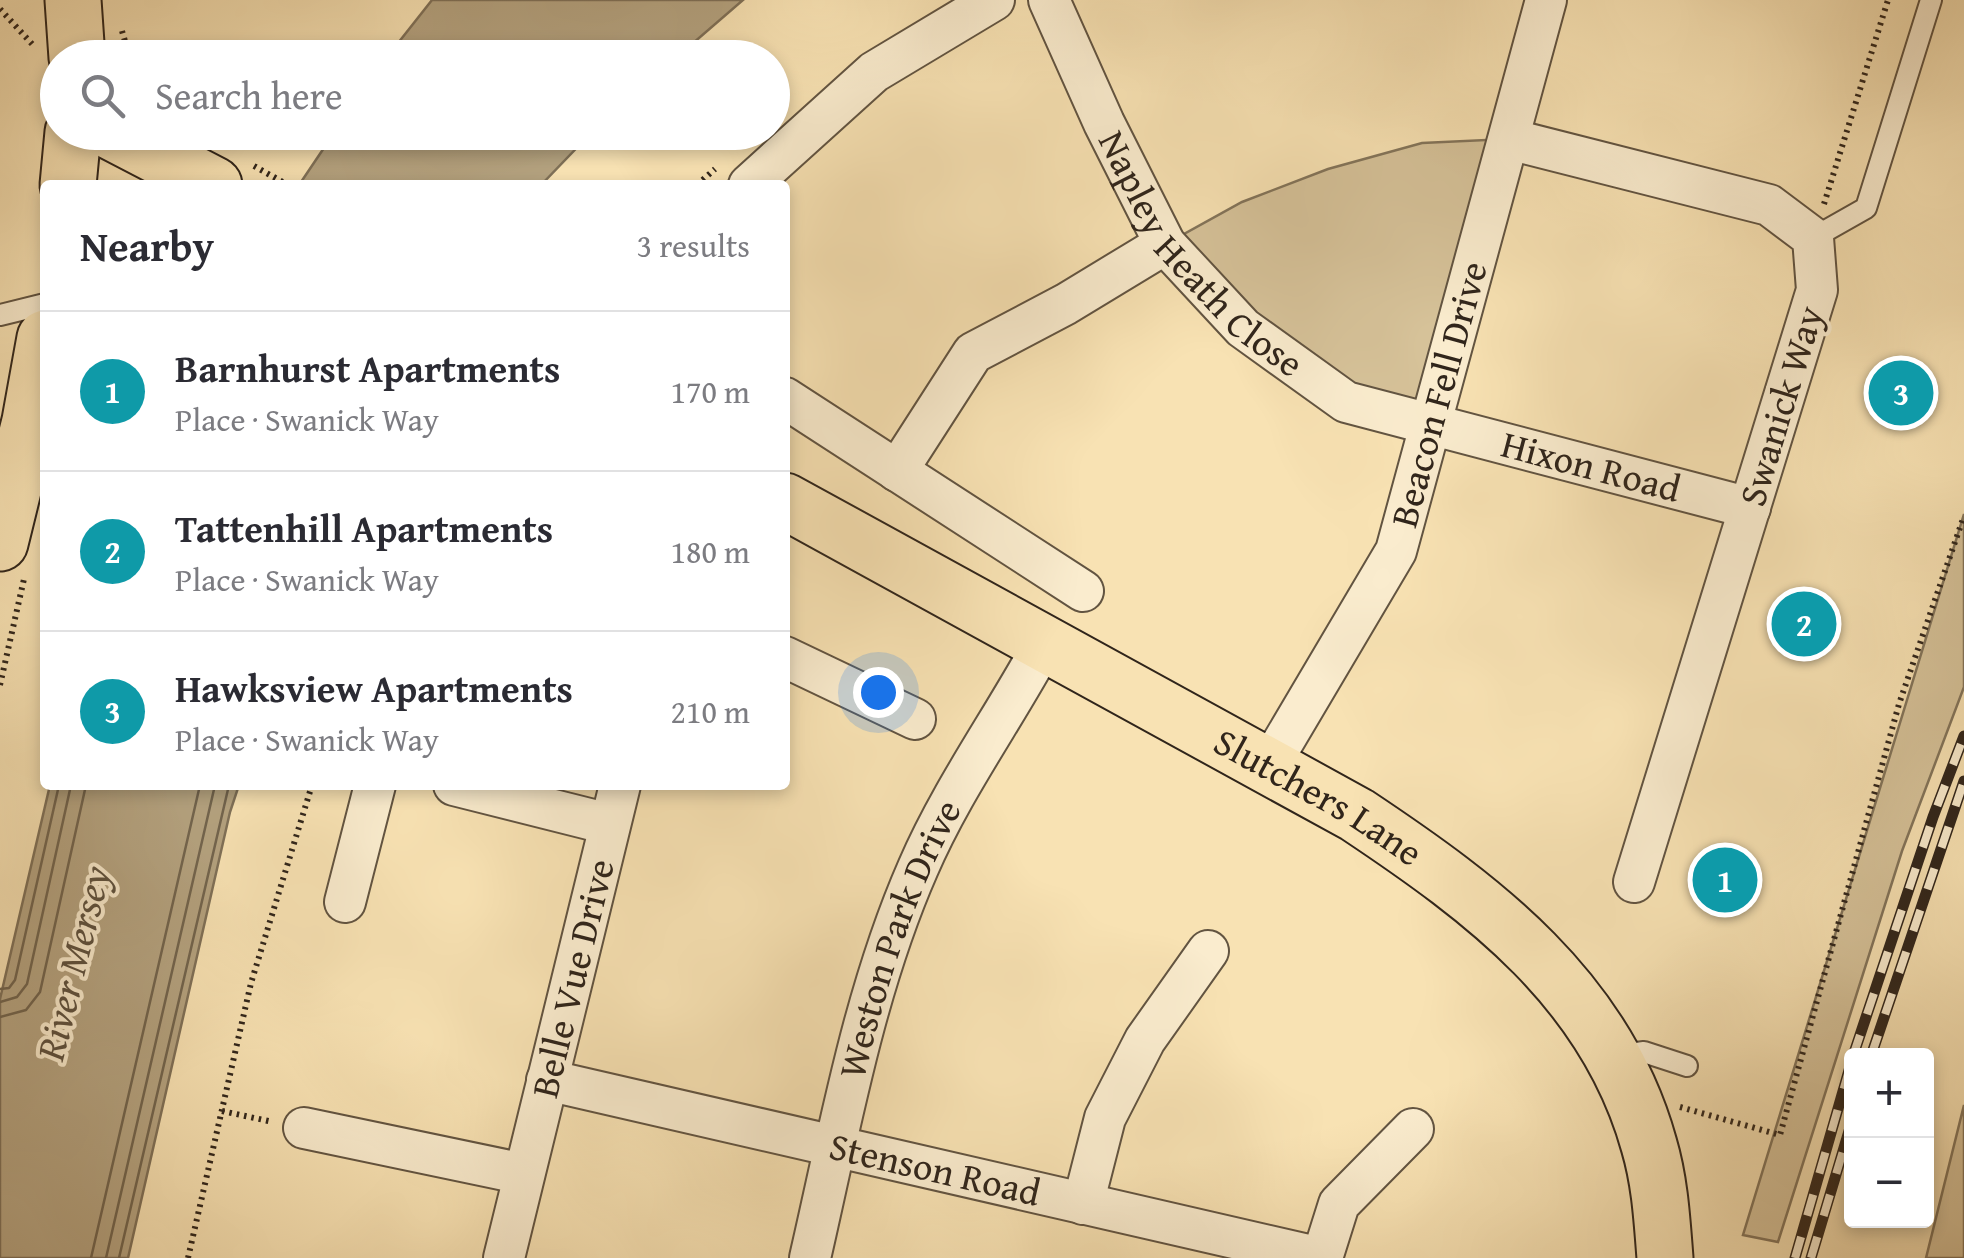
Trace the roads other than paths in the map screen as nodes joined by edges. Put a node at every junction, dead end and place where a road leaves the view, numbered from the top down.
1 (73, 0) edge
2 (994, 0) edge
3 (1049, 0) edge
4 (1546, 0) edge
5 (1932, 0) edge
6 (63, 40) edge
7 (1509, 138) junction
8 (790, 147) edge
9 (71, 150) edge
10 (147, 150) edge
11 (787, 150) edge
12 (68, 180) edge
13 (204, 180) edge
14 (754, 180) edge
15 (1813, 238) junction
16 (1164, 244) junction
17 (40, 305) edge
18 (0, 315) edge
19 (40, 366) edge
20 (790, 401) edge
21 (1430, 426) junction
22 (896, 471) junction
23 (790, 504) edge
24 (1750, 508) junction
25 (8, 536) edge
26 (1083, 590) dead end
27 (1045, 642) junction
28 (790, 658) edge
29 (915, 719) dead end
30 (1270, 764) junction
31 (374, 790) edge
32 (474, 790) edge
33 (619, 790) edge
34 (609, 824) junction
35 (1634, 882) dead end
36 (345, 902) dead end
37 (1208, 950) dead end
38 (1687, 1066) dead end
39 (1620, 1075) junction
40 (547, 1080) junction
41 (304, 1128) road end
42 (1413, 1129) dead end
43 (836, 1147) junction
44 (524, 1174) junction
45 (1083, 1204) junction
46 (504, 1258) edge
47 (810, 1258) edge
48 (1322, 1258) edge
49 (1665, 1258) edge

1 - 6 highway
2 - 8 street
3 - 16 street, Napley Heath Close
4 - 7 street, Beacon Fell Drive
5 - 15 lane
7 - 15 street
7 - 21 street, Beacon Fell Drive
9 - 12 highway
10 - 13 highway
11 - 14 street
15 - 24 street, Swanick Way
16 - 21 street, Napley Heath Close
16 - 22 street
17 - 18 lane
19 - 25 highway
20 - 22 street
21 - 24 street, Hixon Road
21 - 30 street, Beacon Fell Drive
22 - 26 street
23 - 27 highway, Slutchers Lane
24 - 35 street, Swanick Way
27 - 30 highway, Slutchers Lane
27 - 43 street, Weston Park Drive
28 - 29 street
30 - 39 highway, Slutchers Lane
31 - 36 street
32 - 34 street
33 - 34 street, Belle Vue Drive
34 - 40 street, Belle Vue Drive
37 - 45 street
38 - 39 lane
39 - 49 highway, Slutchers Lane
40 - 43 street, Stenson Road
40 - 44 street, Belle Vue Drive
41 - 44 street
42 - 48 street
43 - 45 street, Stenson Road
43 - 47 street, Weston Park Drive
44 - 46 street, Belle Vue Drive
45 - 48 street, Stenson Road

